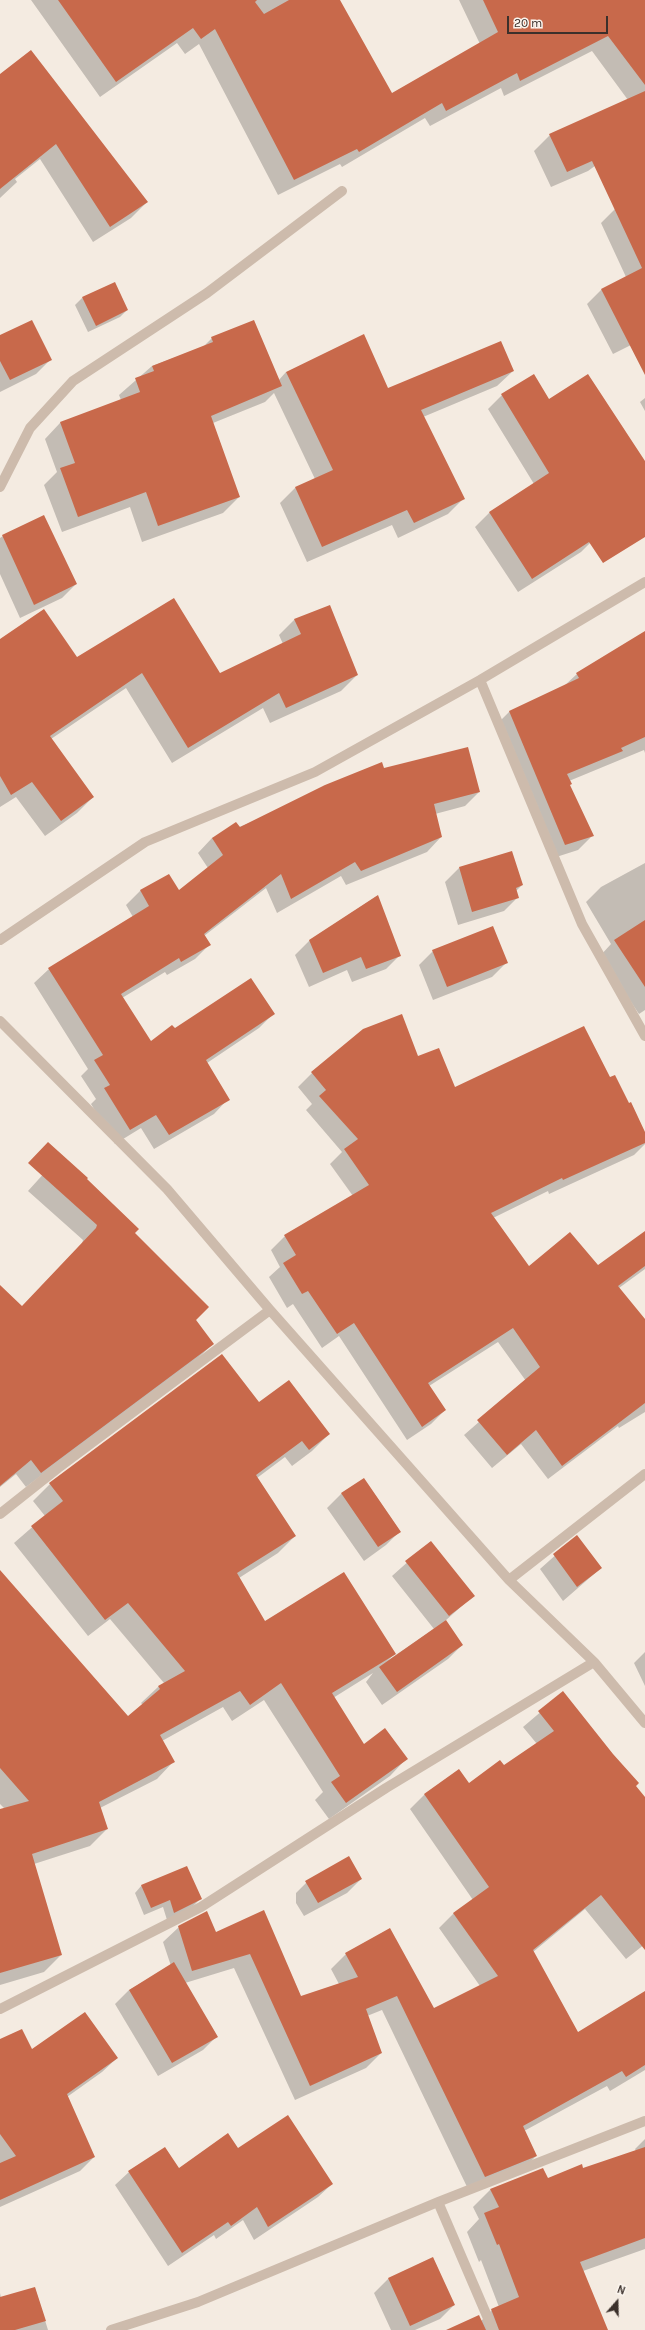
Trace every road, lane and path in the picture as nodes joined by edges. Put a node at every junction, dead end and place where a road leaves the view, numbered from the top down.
1 (342, 191) dead end
2 (0, 487) edge
3 (645, 582) edge
4 (480, 680) junction
5 (0, 940) edge
6 (0, 1021) edge
7 (645, 1036) edge
8 (270, 1310) junction
9 (645, 1474) edge
10 (0, 1514) edge
11 (509, 1580) junction
12 (594, 1662) junction
13 (645, 1723) edge
14 (0, 2009) edge
15 (645, 2121) edge
16 (438, 2202) junction
17 (111, 2330) edge
18 (493, 2330) edge

1 - 2 street
3 - 4 street
4 - 5 street
4 - 7 street
6 - 8 street
8 - 10 street
8 - 11 street
9 - 11 street
11 - 12 street
12 - 13 street
12 - 14 street
15 - 16 street
16 - 17 street
16 - 18 street

